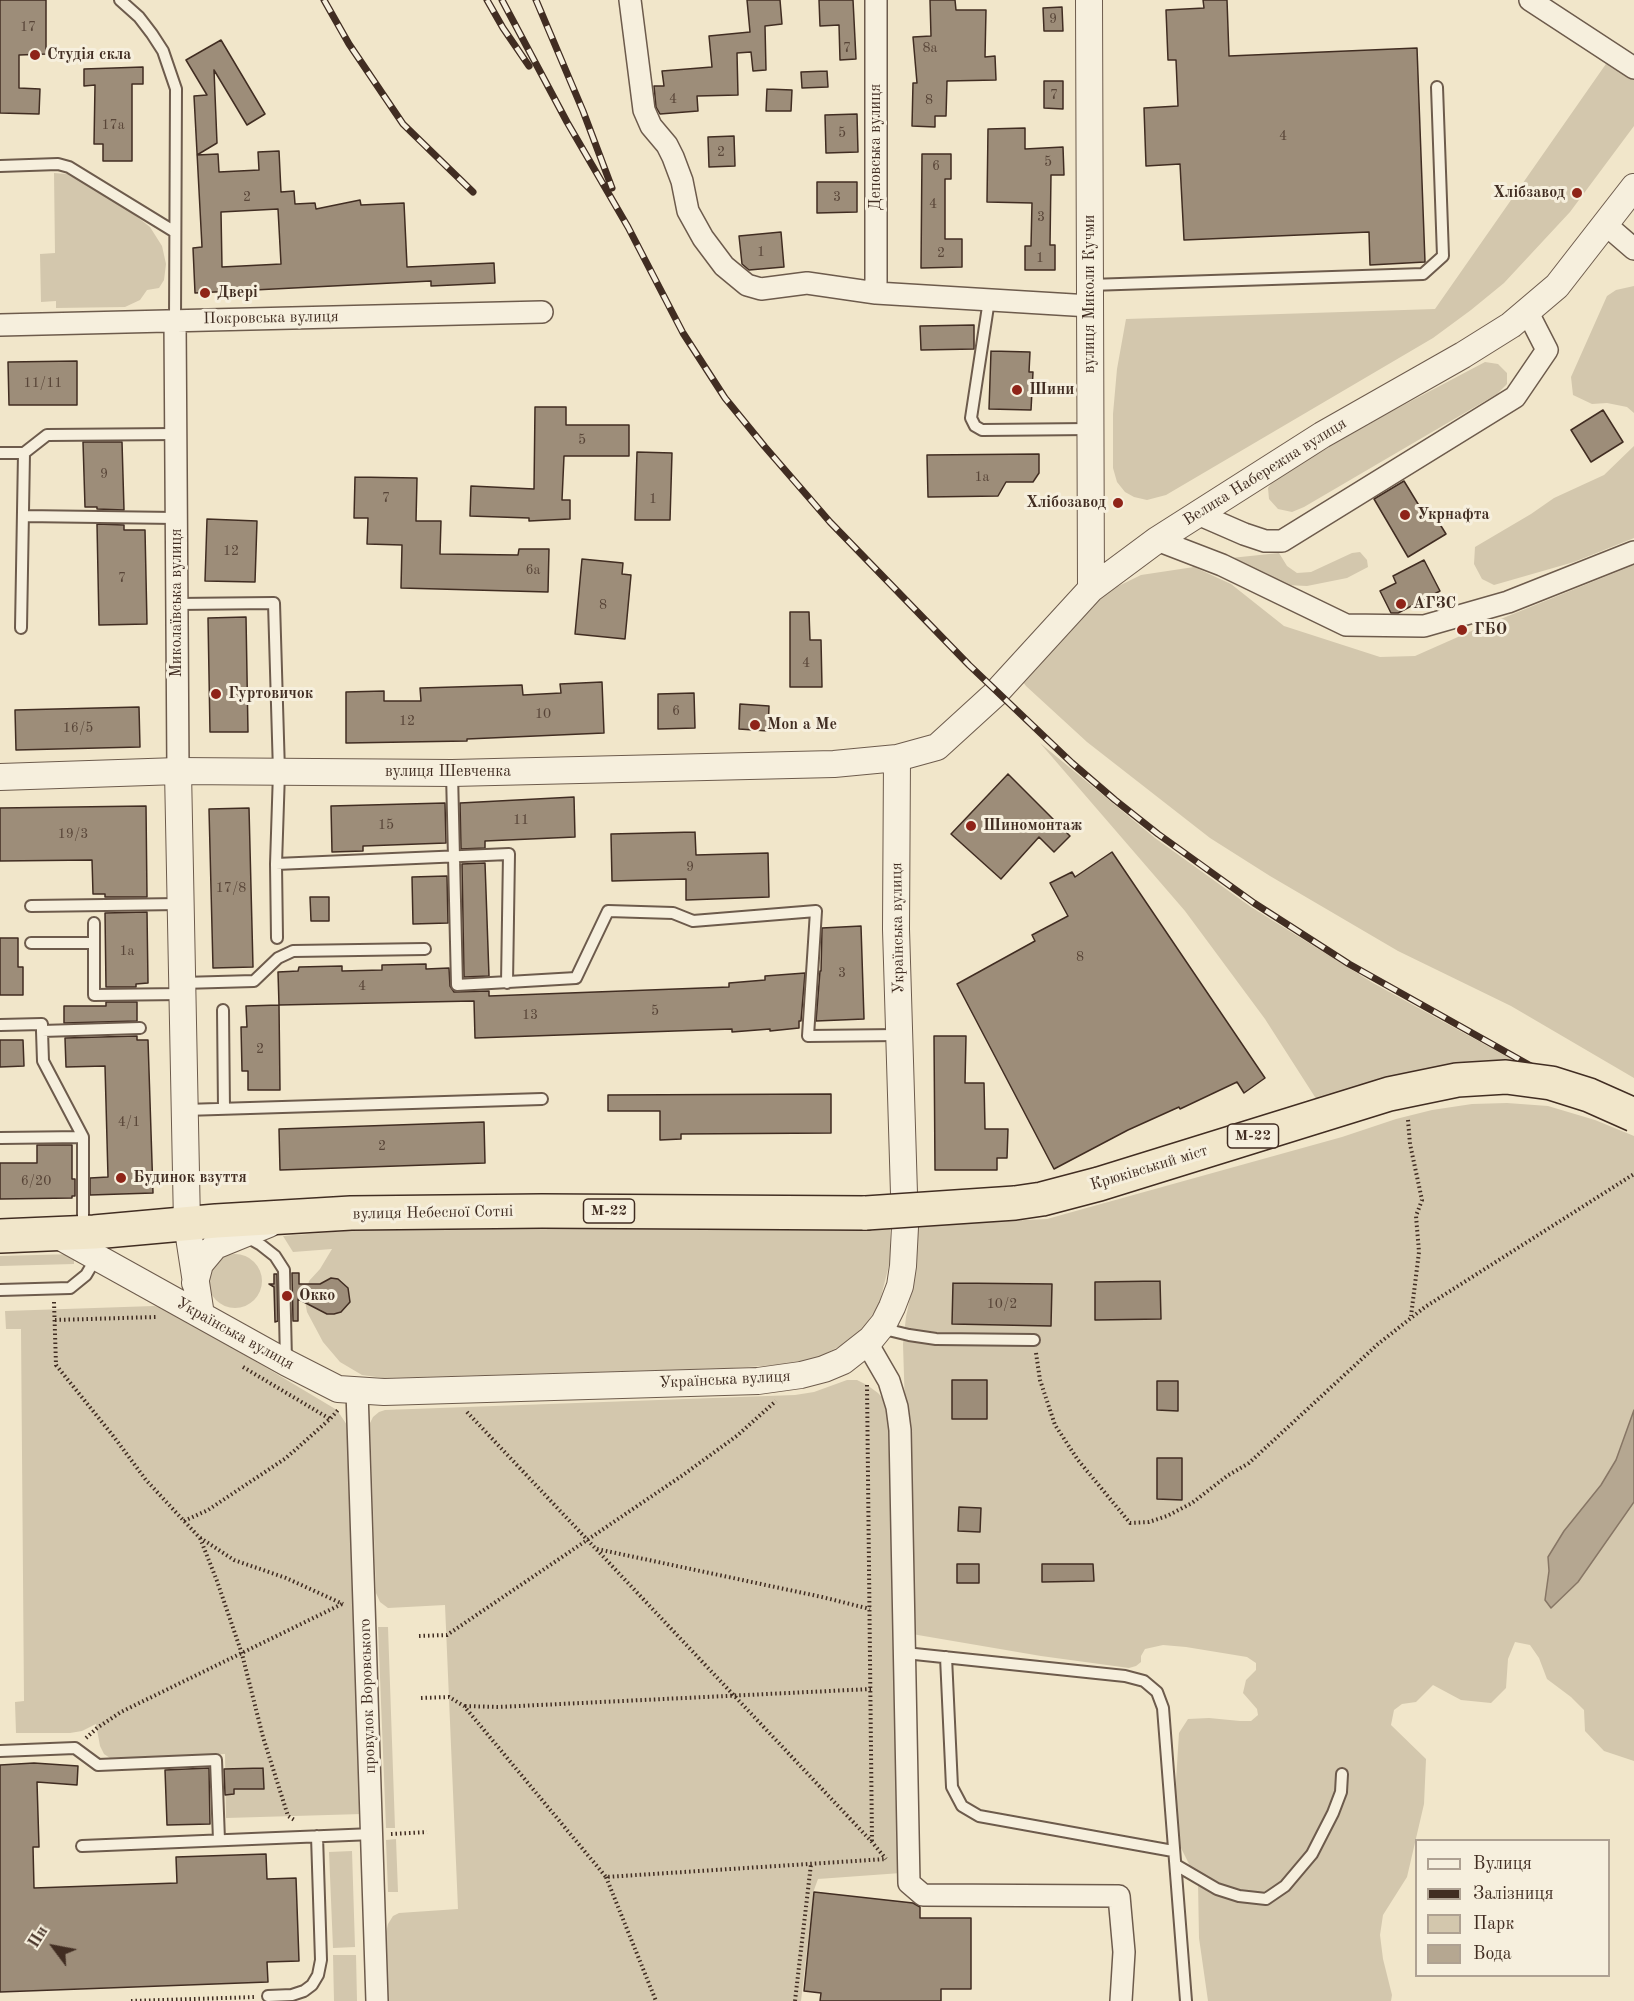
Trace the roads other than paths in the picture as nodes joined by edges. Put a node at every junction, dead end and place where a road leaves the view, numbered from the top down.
1 (120, 0) edge
2 (630, 0) edge
3 (876, 0) edge
4 (1089, 0) edge
5 (1530, 0) edge
6 (1634, 68) edge
7 (1437, 87) dead end
8 (0, 166) edge
9 (1634, 188) edge
10 (1605, 224) junction
11 (175, 232) junction
12 (1634, 249) edge
13 (876, 294) junction
14 (1090, 296) junction
15 (989, 300) junction
16 (1527, 311) junction
17 (542, 312) dead end
18 (175, 320) junction
19 (0, 325) edge
20 (1090, 429) junction
21 (176, 434) junction
22 (0, 453) edge
23 (24, 453) junction
24 (1198, 514) junction
25 (23, 516) junction
26 (176, 518) junction
27 (1157, 540) junction
28 (1634, 552) edge
29 (1091, 589) junction
30 (177, 604) junction
31 (21, 628) dead end
32 (897, 758) junction
33 (178, 771) junction
34 (279, 772) junction
35 (452, 773) junction
36 (0, 777) edge
37 (454, 856) junction
38 (276, 864) junction
39 (181, 904) junction
40 (31, 906) dead end
41 (94, 923) dead end
42 (277, 938) dead end
43 (94, 943) junction
44 (31, 944) dead end
45 (425, 948) dead end
46 (507, 983) junction
47 (182, 988) junction
48 (223, 1010) dead end
49 (0, 1025) edge
50 (140, 1028) dead end
51 (42, 1031) junction
52 (900, 1035) junction
53 (542, 1099) dead end
54 (224, 1109) junction
55 (184, 1110) junction
56 (1634, 1115) edge
57 (83, 1137) junction
58 (0, 1138) edge
59 (866, 1213) joint
60 (215, 1226) junction
61 (0, 1236) edge
62 (82, 1239) junction
63 (195, 1283) junction
64 (0, 1290) edge
65 (201, 1315) junction
66 (873, 1336) junction
67 (1034, 1340) road end
68 (286, 1363) junction
69 (357, 1391) junction
70 (905, 1653) junction
71 (946, 1657) junction
72 (0, 1751) edge
73 (1342, 1774) dead end
74 (373, 1834) junction
75 (317, 1836) junction
76 (219, 1840) junction
77 (82, 1846) dead end
78 (1173, 1851) junction
79 (1176, 1865) junction
80 (268, 1996) road end
81 (377, 2001) edge
82 (1121, 2001) edge
83 (1186, 2001) edge

1 - 11 lane, Миколаївська вулиця
2 - 13 street
3 - 13 street, Деповська вулиця
4 - 14 street, вулиця Миколи Кучми
5 - 6 street
7 - 14 lane
8 - 11 lane
9 - 10 street, Велика Набережна вулиця
10 - 12 street
10 - 16 street, Велика Набережна вулиця
11 - 18 lane, Миколаївська вулиця
13 - 15 street
14 - 15 street
14 - 20 street, вулиця Миколи Кучми
15 - 20 lane
16 - 24 street, Велика Набережна вулиця
16 - 24 street
17 - 18 street, Покровська вулиця
18 - 19 street, Покровська вулиця
18 - 21 street, Миколаївська вулиця
20 - 29 street, вулиця Миколи Кучми
21 - 23 lane
21 - 26 street, Миколаївська вулиця
22 - 23 lane
23 - 25 lane
24 - 27 street, Велика Набережна вулиця
25 - 26 lane
25 - 31 lane
26 - 30 street, Миколаївська вулиця
27 - 28 street
27 - 29 street, Велика Набережна вулиця
29 - 32 street, Велика Набережна вулиця
30 - 33 street, Миколаївська вулиця
30 - 34 lane
32 - 35 street, вулиця Шевченка
32 - 52 street, Українська вулиця
33 - 34 street, вулиця Шевченка
33 - 36 street, вулиця Шевченка
33 - 39 street, Миколаївська вулиця
34 - 35 street, вулиця Шевченка
34 - 38 lane
35 - 37 lane
37 - 38 lane
37 - 46 lane
37 - 46 lane
38 - 42 lane
39 - 40 lane
39 - 47 street, Миколаївська вулиця
41 - 43 lane
43 - 44 lane
43 - 47 lane
45 - 47 lane
46 - 52 lane
47 - 55 street, Миколаївська вулиця
48 - 54 lane
49 - 51 lane
50 - 51 lane
51 - 57 lane
52 - 66 street, Українська вулиця
53 - 54 lane
54 - 55 lane
55 - 60 street, Миколаївська вулиця
56 - 59 highway, Крюківський міст / М-22, bridge
57 - 58 lane
57 - 62 lane
59 - 60 highway, вулиця Небесної Сотні / М-22
60 - 62 highway, вулиця Небесної Сотні / М-22
60 - 63 street, Миколаївська вулиця
60 - 63 street
60 - 68 lane
61 - 62 highway, вулиця Небесної Сотні / М-22
62 - 64 lane
62 - 65 street, Українська вулиця
63 - 65 street, Миколаївська вулиця
65 - 68 street, Українська вулиця
66 - 67 lane
66 - 69 street, Українська вулиця
66 - 70 street
68 - 69 street, Українська вулиця
69 - 74 street, провулок Воровського
70 - 71 lane
70 - 82 street
71 - 78 lane
71 - 78 lane
72 - 76 lane
73 - 79 lane
74 - 75 lane
74 - 81 street, провулок Воровського
75 - 76 lane
75 - 80 lane
76 - 77 lane
78 - 79 lane
79 - 83 lane

